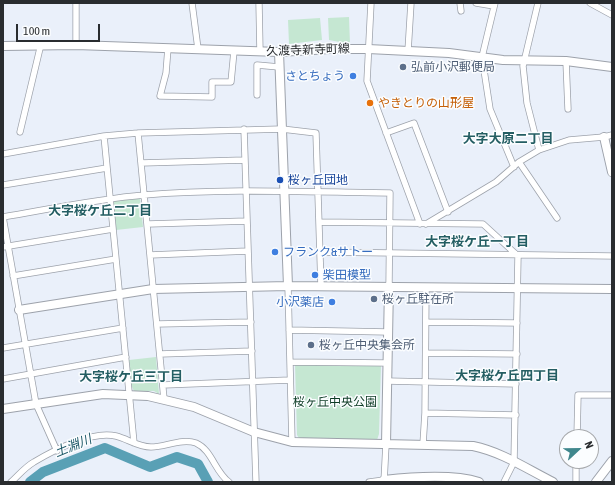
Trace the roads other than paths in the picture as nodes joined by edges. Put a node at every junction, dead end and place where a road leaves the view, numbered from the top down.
1 (76, 3) edge
2 (192, 3) edge
3 (259, 3) edge
4 (371, 3) edge
5 (410, 3) edge
6 (460, 3) edge
7 (476, 3) edge
8 (538, 3) edge
9 (590, 3) edge
10 (495, 5) edge
11 (461, 11) dead end
12 (612, 15) edge
13 (40, 44) junction
14 (76, 45) junction
15 (3, 46) edge
16 (168, 48) junction
17 (198, 49) junction
18 (368, 49) junction
19 (234, 51) junction
20 (408, 51) junction
21 (260, 52) junction
22 (279, 52) junction
23 (482, 58) junction
24 (524, 60) junction
25 (566, 61) junction
26 (279, 67) junction
27 (612, 67) edge
28 (257, 95) dead end
29 (568, 109) dead end
30 (244, 129) junction
31 (282, 129) junction
32 (20, 132) dead end
33 (138, 133) junction
34 (386, 133) junction
35 (104, 136) junction
36 (608, 136) edge
37 (539, 150) junction
38 (3, 154) edge
39 (245, 160) junction
40 (519, 162) junction
41 (141, 163) junction
42 (514, 167) junction
43 (107, 168) junction
44 (612, 172) edge
45 (3, 186) edge
46 (246, 191) junction
47 (284, 191) junction
48 (319, 192) junction
49 (145, 195) junction
50 (110, 198) junction
51 (448, 212) junction
52 (3, 217) edge
53 (557, 218) dead end
54 (247, 221) junction
55 (319, 222) junction
56 (148, 224) junction
57 (389, 224) junction
58 (423, 224) junction
59 (113, 229) junction
60 (6, 246) edge
61 (248, 251) junction
62 (320, 252) junction
63 (389, 253) junction
64 (150, 255) junction
65 (518, 256) junction
66 (612, 256) edge
67 (116, 259) junction
68 (13, 276) junction
69 (250, 286) junction
70 (288, 286) junction
71 (321, 286) junction
72 (389, 286) junction
73 (426, 288) junction
74 (518, 288) junction
75 (153, 289) junction
76 (612, 289) edge
77 (120, 293) junction
78 (19, 310) junction
79 (251, 322) junction
80 (426, 322) junction
81 (517, 323) junction
82 (157, 324) junction
83 (123, 328) junction
84 (289, 330) junction
85 (388, 332) junction
86 (26, 344) junction
87 (3, 348) edge
88 (252, 351) junction
89 (426, 353) junction
90 (160, 354) junction
91 (517, 354) junction
92 (126, 357) junction
93 (290, 362) junction
94 (387, 362) junction
95 (31, 374) junction
96 (3, 379) edge
97 (290, 380) junction
98 (253, 381) junction
99 (387, 381) junction
100 (426, 383) junction
101 (516, 384) junction
102 (163, 385) junction
103 (130, 394) junction
104 (612, 395) edge
105 (164, 399) junction
106 (36, 404) junction
107 (3, 409) edge
108 (425, 413) junction
109 (516, 415) junction
110 (577, 429) edge
111 (254, 432) junction
112 (292, 442) junction
113 (134, 443) junction
114 (386, 444) junction
115 (423, 444) junction
116 (57, 451) junction
117 (612, 461) edge
118 (514, 462) junction
119 (576, 469) edge
120 (384, 481) edge
121 (11, 482) edge
122 (229, 482) edge
123 (256, 482) edge
124 (369, 482) edge
125 (479, 482) edge
126 (504, 482) edge
127 (553, 482) edge
128 (576, 482) edge
129 (596, 482) edge

1 - 14 street
2 - 17 street
3 - 21 street
4 - 18 street
5 - 20 street
6 - 11 street
7 - 10 street
8 - 24 street
9 - 12 street
10 - 23 street
13 - 14 street, 久渡寺新寺町線
13 - 15 street, 久渡寺新寺町線
13 - 32 street
14 - 16 street, 久渡寺新寺町線
16 - 17 street, 久渡寺新寺町線
16 - 19 street
17 - 19 street, 久渡寺新寺町線
18 - 20 street, 久渡寺新寺町線
18 - 22 street, 久渡寺新寺町線
18 - 34 street
19 - 21 street, 久渡寺新寺町線
20 - 23 street, 久渡寺新寺町線
21 - 22 street, 久渡寺新寺町線
22 - 26 street
23 - 24 street, 久渡寺新寺町線
23 - 42 street
24 - 25 street, 久渡寺新寺町線
24 - 37 street
25 - 27 street, 久渡寺新寺町線
25 - 29 street
26 - 28 street
26 - 31 street
30 - 31 street
30 - 33 street
30 - 39 street
31 - 47 street
31 - 48 street
33 - 35 street
33 - 41 street
34 - 51 street
34 - 58 street
35 - 38 street
35 - 43 street
36 - 37 street
36 - 44 street
37 - 40 street
39 - 41 street
39 - 46 street
40 - 42 street
40 - 53 street
41 - 49 street
42 - 51 street
43 - 45 street
43 - 50 street
46 - 47 street
46 - 49 street
46 - 54 street
47 - 48 street
47 - 70 street
48 - 55 street
48 - 57 street
49 - 50 street
49 - 56 street
50 - 52 street
50 - 59 street
51 - 58 street
52 - 60 street
54 - 56 street
54 - 61 street
55 - 57 street
55 - 62 street
56 - 64 street
57 - 58 street
57 - 63 street
58 - 65 street
59 - 60 street
59 - 67 street
60 - 68 street
61 - 64 street
61 - 69 street
62 - 63 street
62 - 71 street
63 - 65 street
63 - 72 street
64 - 75 street
65 - 66 street
65 - 74 street
67 - 68 street
67 - 77 street
68 - 78 street
69 - 70 street
69 - 75 street
69 - 79 street
70 - 71 street
70 - 84 street
71 - 72 street
72 - 73 street
72 - 85 street
73 - 74 street
73 - 80 street
74 - 76 street
74 - 81 street
75 - 77 street
75 - 82 street
77 - 78 street
77 - 83 street
78 - 86 street
79 - 82 street
79 - 88 street
80 - 81 street
80 - 89 street
81 - 91 street
82 - 90 street
83 - 86 street
83 - 92 street
84 - 85 street
84 - 93 street
85 - 94 street
86 - 87 street
86 - 95 street
88 - 90 street
88 - 98 street
89 - 91 street
89 - 100 street
90 - 102 street
91 - 101 street
92 - 95 street
92 - 103 street
93 - 94 street
93 - 97 street
94 - 99 street
95 - 96 street
95 - 106 street
97 - 98 street
97 - 112 street
98 - 102 street
98 - 111 street
99 - 100 street
99 - 114 street
100 - 101 street
100 - 108 street
101 - 109 street
102 - 105 street
103 - 105 street
103 - 106 street
103 - 113 street
104 - 110 street
105 - 111 street
106 - 107 street
106 - 116 street
108 - 109 street
108 - 115 street
109 - 118 street
111 - 112 street
111 - 123 street
112 - 114 street
113 - 116 street
113 - 122 street
114 - 115 street
114 - 120 street
115 - 118 street
116 - 121 street
117 - 129 street
118 - 126 street
118 - 127 street
119 - 128 street
120 - 124 street
120 - 125 street

